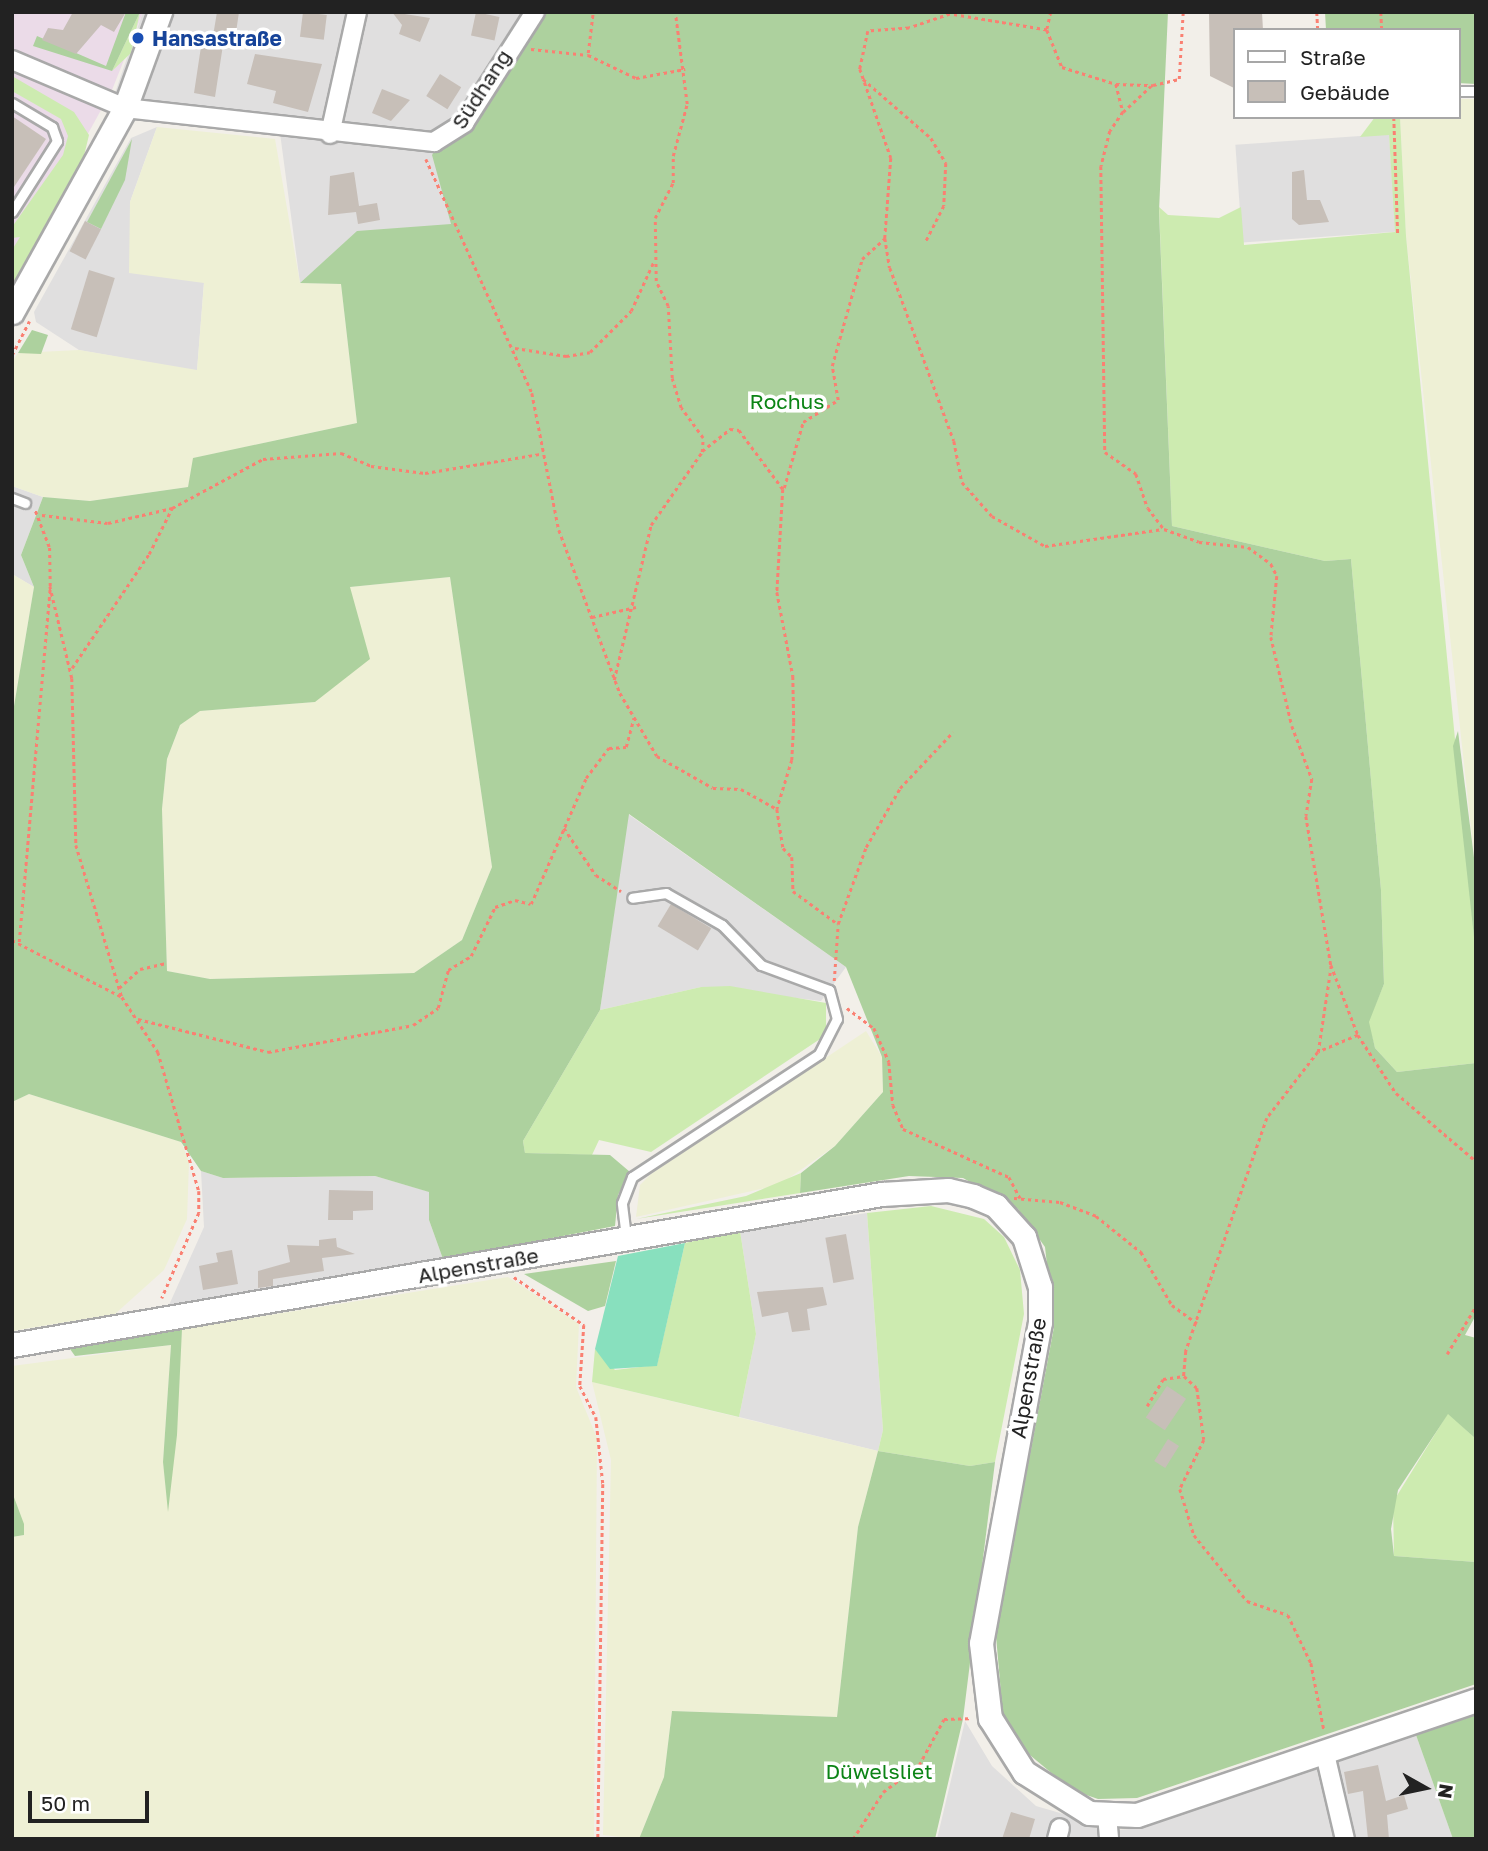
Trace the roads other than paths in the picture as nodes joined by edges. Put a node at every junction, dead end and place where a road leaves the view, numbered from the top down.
1 (160, 12) edge
2 (358, 12) edge
3 (525, 12) edge
4 (535, 12) edge
5 (511, 44) junction
6 (12, 60) edge
7 (12, 103) edge
8 (125, 108) junction
9 (330, 134) junction
10 (12, 212) edge
11 (12, 312) edge
12 (12, 498) edge
13 (25, 503) road end
14 (632, 898) road end
15 (626, 1239) junction
16 (12, 1345) edge
17 (1476, 1700) edge
18 (1325, 1754) junction
19 (1107, 1815) junction
20 (1110, 1839) edge
21 (1345, 1839) edge

1 - 8 street
2 - 9 street
3 - 5 lane
4 - 5 street, Südhang
5 - 9 street, Südhang
6 - 8 street
7 - 10 lane
8 - 9 street, Südhang
8 - 11 street
12 - 13 lane
14 - 15 lane
15 - 16 street, Alpenstraße
15 - 19 street, Alpenstraße
17 - 18 street, Alpenstraße
18 - 19 street, Alpenstraße
18 - 21 street
19 - 20 street

